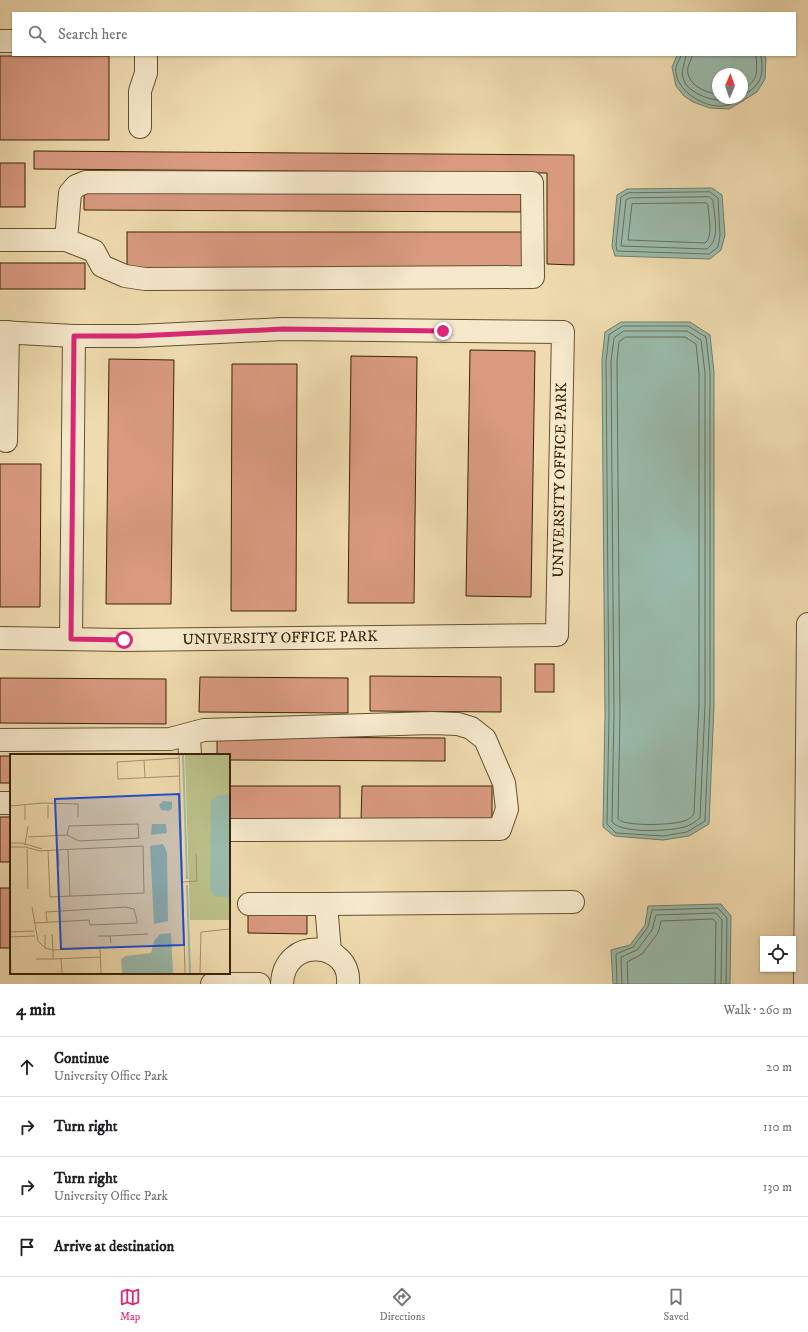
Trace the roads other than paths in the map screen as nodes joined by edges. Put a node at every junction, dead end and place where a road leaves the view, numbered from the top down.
1 (0, 41) edge
2 (12, 41) edge
3 (146, 56) edge
4 (140, 127) dead end
5 (0, 240) edge
6 (66, 240) junction
7 (4, 332) edge
8 (74, 336) junction
9 (6, 441) dead end
10 (808, 624) edge
11 (0, 638) edge
12 (71, 639) junction
13 (0, 740) edge
14 (189, 745) edge
15 (230, 830) edge
16 (573, 902) dead end
17 (249, 904) dead end
18 (326, 904) junction
19 (330, 952) junction
20 (212, 984) edge
21 (259, 984) edge
22 (264, 984) edge
23 (282, 984) edge
24 (348, 984) edge
25 (805, 984) edge

1 - 2 street
3 - 4 street
5 - 6 street
6 - 6 street
7 - 8 street, UNIVERSITY OFFICE PARK
7 - 9 street
8 - 12 street
8 - 12 street, UNIVERSITY OFFICE PARK
10 - 25 street
11 - 12 street, UNIVERSITY OFFICE PARK
13 - 14 street
14 - 15 street
16 - 18 street
17 - 18 street
18 - 19 street
19 - 23 street
19 - 24 street
20 - 21 street
21 - 22 street

